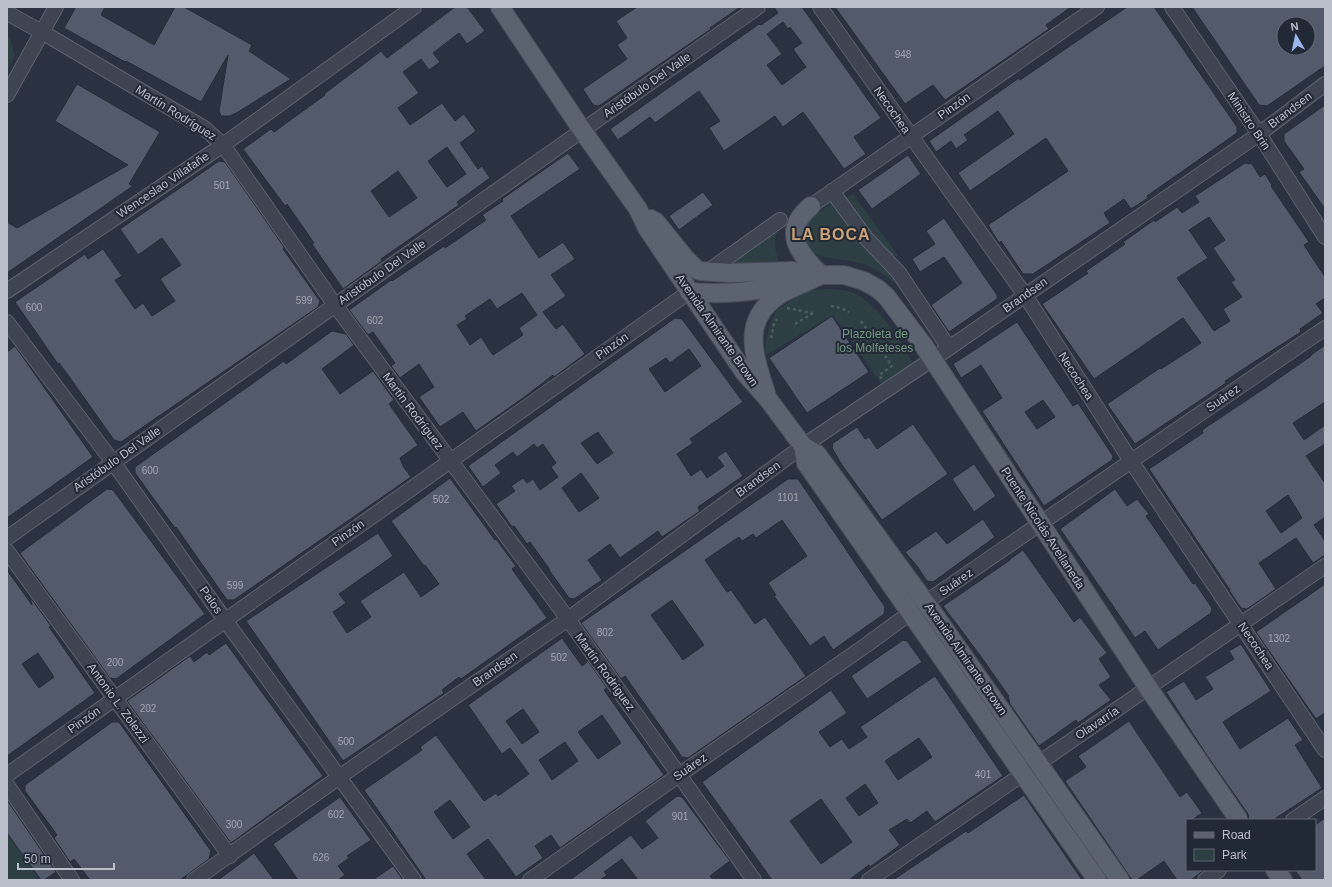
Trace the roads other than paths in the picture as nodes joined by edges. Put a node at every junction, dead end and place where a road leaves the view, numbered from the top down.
1 (56, 7) edge
2 (414, 7) edge
3 (500, 7) edge
4 (758, 7) edge
5 (820, 7) edge
6 (1096, 7) edge
7 (1172, 7) edge
8 (7, 13) edge
9 (42, 32) junction
10 (1325, 84) edge
11 (7, 95) edge
12 (582, 130) junction
13 (1258, 134) junction
14 (910, 136) junction
15 (223, 145) junction
16 (832, 192) junction
17 (811, 206) joint
18 (638, 209) junction
19 (780, 220) dead end
20 (1325, 237) edge
21 (707, 272) junction
22 (821, 275) junction
23 (7, 291) edge
24 (689, 292) junction
25 (1025, 295) junction
26 (335, 305) junction
27 (7, 322) edge
28 (1325, 328) edge
29 (949, 348) junction
30 (768, 399) junction
31 (803, 446) junction
32 (450, 460) junction
33 (1132, 461) junction
34 (113, 462) junction
35 (7, 538) edge
36 (7, 551) edge
37 (1325, 566) edge
38 (926, 603) junction
39 (910, 613) junction
40 (568, 619) junction
41 (225, 620) junction
42 (1241, 624) junction
43 (115, 698) junction
44 (1325, 750) edge
45 (1038, 763) junction
46 (679, 774) junction
47 (1023, 774) junction
48 (7, 775) edge
49 (340, 777) junction
50 (7, 785) edge
51 (1325, 798) edge
52 (1238, 819) edge
53 (1294, 819) edge
54 (230, 856) junction
55 (1218, 871) edge
56 (1276, 871) edge
57 (72, 880) edge
58 (194, 880) edge
59 (414, 880) edge
60 (530, 880) edge
61 (754, 880) edge
62 (869, 880) edge
63 (1097, 880) edge
64 (1120, 880) edge
65 (1205, 880) edge
66 (1283, 880) edge

1 - 9 street
2 - 15 street, Wenceslao Villafañe
3 - 12 main road, Avenida Almirante Brown
4 - 12 street, Aristóbulo Del Valle
5 - 14 street, Necochea
6 - 14 street, Pinzón
7 - 13 street, Ministro Brin
8 - 9 street, Martín Rodríguez
9 - 11 street
9 - 15 street, Martín Rodríguez
10 - 13 street, Brandsen
12 - 18 main road, Avenida Almirante Brown
12 - 26 street, Aristóbulo Del Valle
13 - 20 street, Ministro Brin
13 - 25 street, Brandsen
14 - 16 street, Pinzón
14 - 25 street, Necochea
15 - 23 street, Wenceslao Villafañe
15 - 26 street, Martín Rodríguez
16 - 17 street, Pinzón
16 - 29 street
17 - 22 main road
18 - 21 main road, Avenida Almirante Brown
18 - 24 main road, Avenida Almirante Brown
19 - 21 street
21 - 22 main road, Puente Nicolás Avellaneda
22 - 24 main road, Puente Nicolás Avellaneda
22 - 30 main road
22 - 52 main road, Puente Nicolás Avellaneda, bridge
24 - 30 main road, Avenida Almirante Brown
24 - 32 street, Pinzón
25 - 29 street, Brandsen
25 - 33 street, Necochea
26 - 32 street, Martín Rodríguez
26 - 34 street, Aristóbulo Del Valle
27 - 34 street, Palos
28 - 33 street, Suárez
29 - 31 street, Brandsen
30 - 31 main road, Avenida Almirante Brown
31 - 38 main road, Avenida Almirante Brown
31 - 39 main road, Avenida Almirante Brown
31 - 40 street, Brandsen
32 - 40 street, Martín Rodríguez
32 - 41 street, Pinzón
33 - 38 street, Suárez
33 - 42 street, Necochea
34 - 35 street, Aristóbulo Del Valle
34 - 41 street, Palos
36 - 43 street, Antonio L. Zolezzi
37 - 42 street, Olavarría
38 - 39 street, Suárez
38 - 45 main road, Avenida Almirante Brown
39 - 46 street, Suárez
39 - 47 main road, Avenida Almirante Brown
40 - 46 street, Martín Rodríguez
40 - 49 street, Brandsen
41 - 43 street, Pinzón
41 - 49 street, Palos
42 - 44 street, Necochea
42 - 45 street, Olavarría
43 - 48 street, Pinzón
43 - 54 street, Antonio L. Zolezzi
45 - 47 street, Olavarría
45 - 64 main road, Avenida Almirante Brown
46 - 60 street, Suárez
46 - 61 street, Martín Rodríguez
47 - 62 street, Olavarría
47 - 63 main road, Avenida Almirante Brown
49 - 54 street, Brandsen
49 - 59 street, Palos
50 - 57 street
51 - 53 street
54 - 58 street, Brandsen
55 - 65 street
56 - 66 main road

